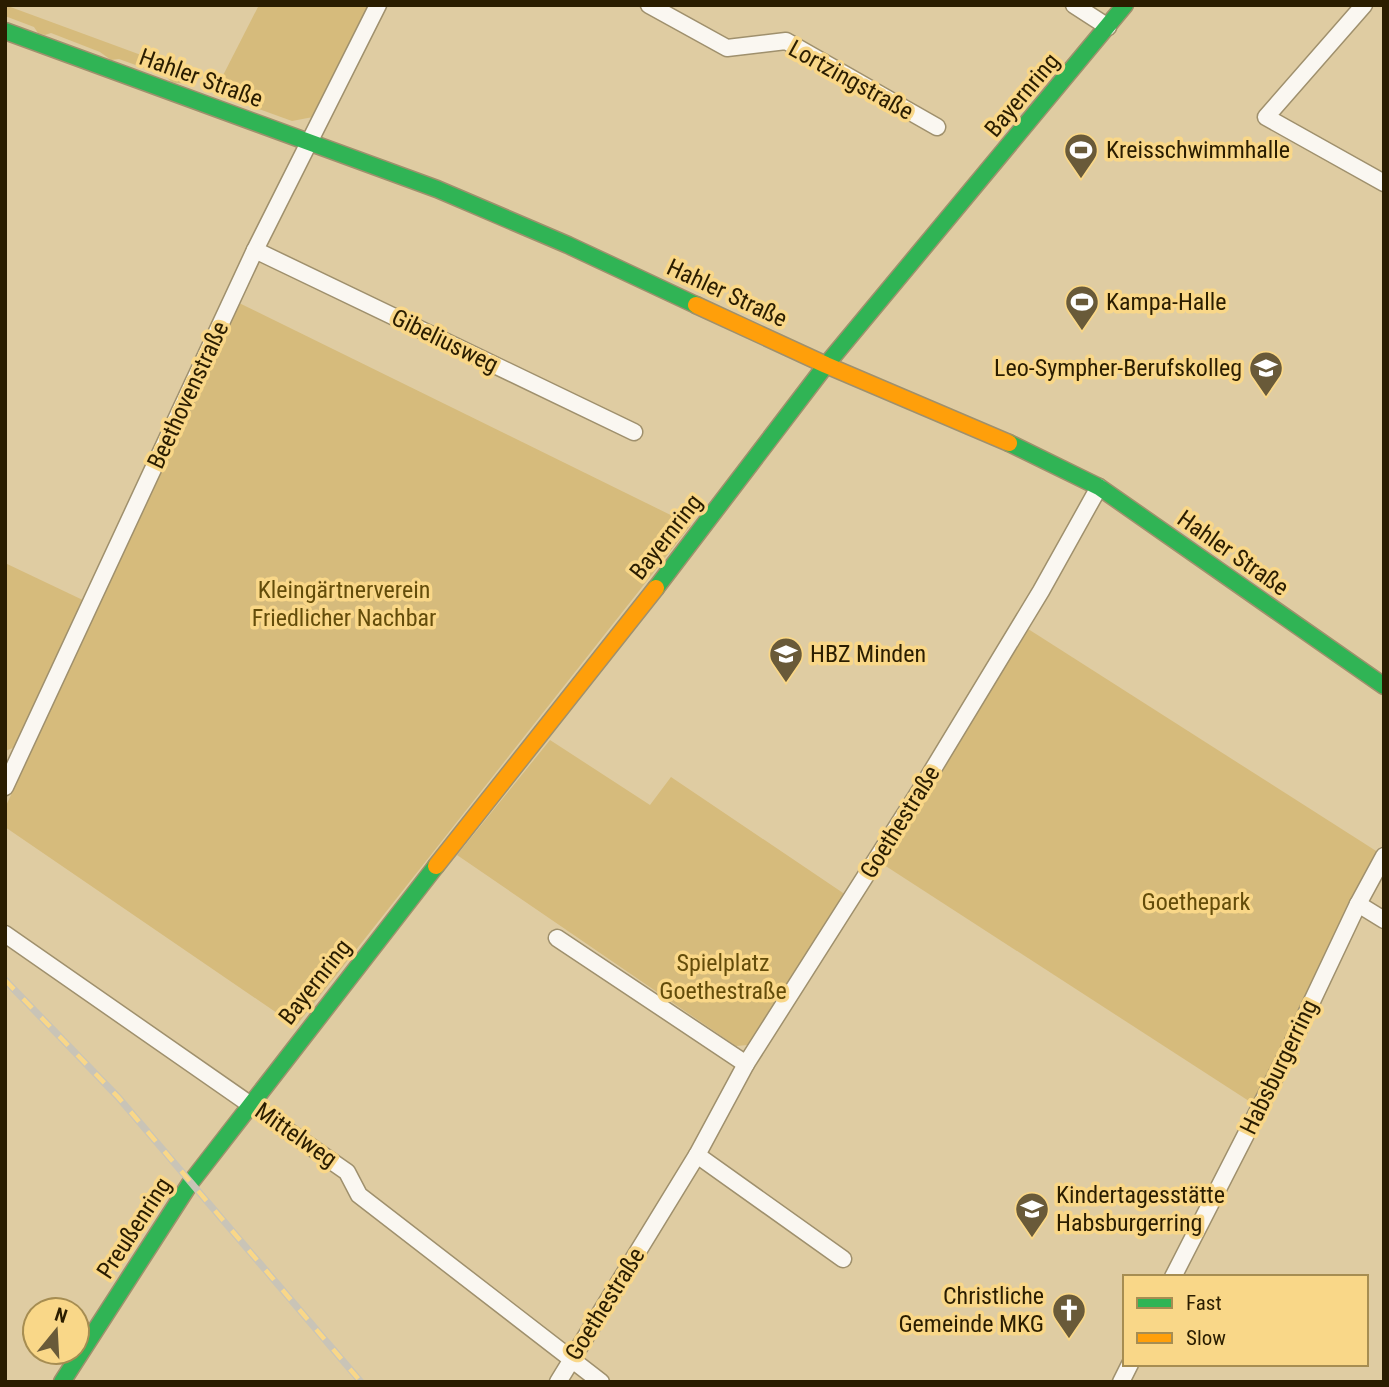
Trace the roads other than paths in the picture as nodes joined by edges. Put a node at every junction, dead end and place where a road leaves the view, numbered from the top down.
1 (379, 5) edge
2 (649, 5) edge
3 (1074, 5) edge
4 (1125, 5) edge
5 (1364, 5) edge
6 (1108, 27) junction
7 (5, 31) edge
8 (937, 127) dead end
9 (309, 142) junction
10 (1384, 183) edge
11 (255, 250) junction
12 (826, 365) junction
13 (634, 432) dead end
14 (1100, 487) junction
15 (1384, 686) edge
16 (5, 788) edge
17 (1384, 856) edge
18 (1358, 904) junction
19 (1384, 920) edge
20 (5, 934) edge
21 (556, 939) dead end
22 (746, 1064) junction
23 (250, 1103) junction
24 (697, 1155) junction
25 (843, 1259) dead end
26 (1174, 1275) edge
27 (571, 1358) junction
28 (1129, 1366) edge
29 (62, 1382) edge
30 (558, 1382) edge
31 (601, 1382) edge
32 (1121, 1382) edge

1 - 9 street, Beethovenstraße
2 - 8 street, Lortzingstraße
3 - 6 street
4 - 6 street, Bayernring
5 - 10 street
6 - 12 street, Bayernring
7 - 9 street, Hahler Straße
9 - 11 street, Beethovenstraße
9 - 12 street, Hahler Straße
11 - 13 street, Gibeliusweg
11 - 16 street, Beethovenstraße
12 - 14 street, Hahler Straße
12 - 23 street, Bayernring
14 - 15 street, Hahler Straße
14 - 22 street, Goethestraße
17 - 18 street, Habsburgerring
18 - 19 street
18 - 26 street, Habsburgerring
20 - 23 street, Mittelweg
21 - 22 street
22 - 24 street, Goethestraße
23 - 27 street, Mittelweg
23 - 29 street, Preußenring
24 - 25 street
24 - 27 street, Goethestraße
27 - 30 street, Goethestraße
27 - 31 street, Mittelweg
28 - 32 street

